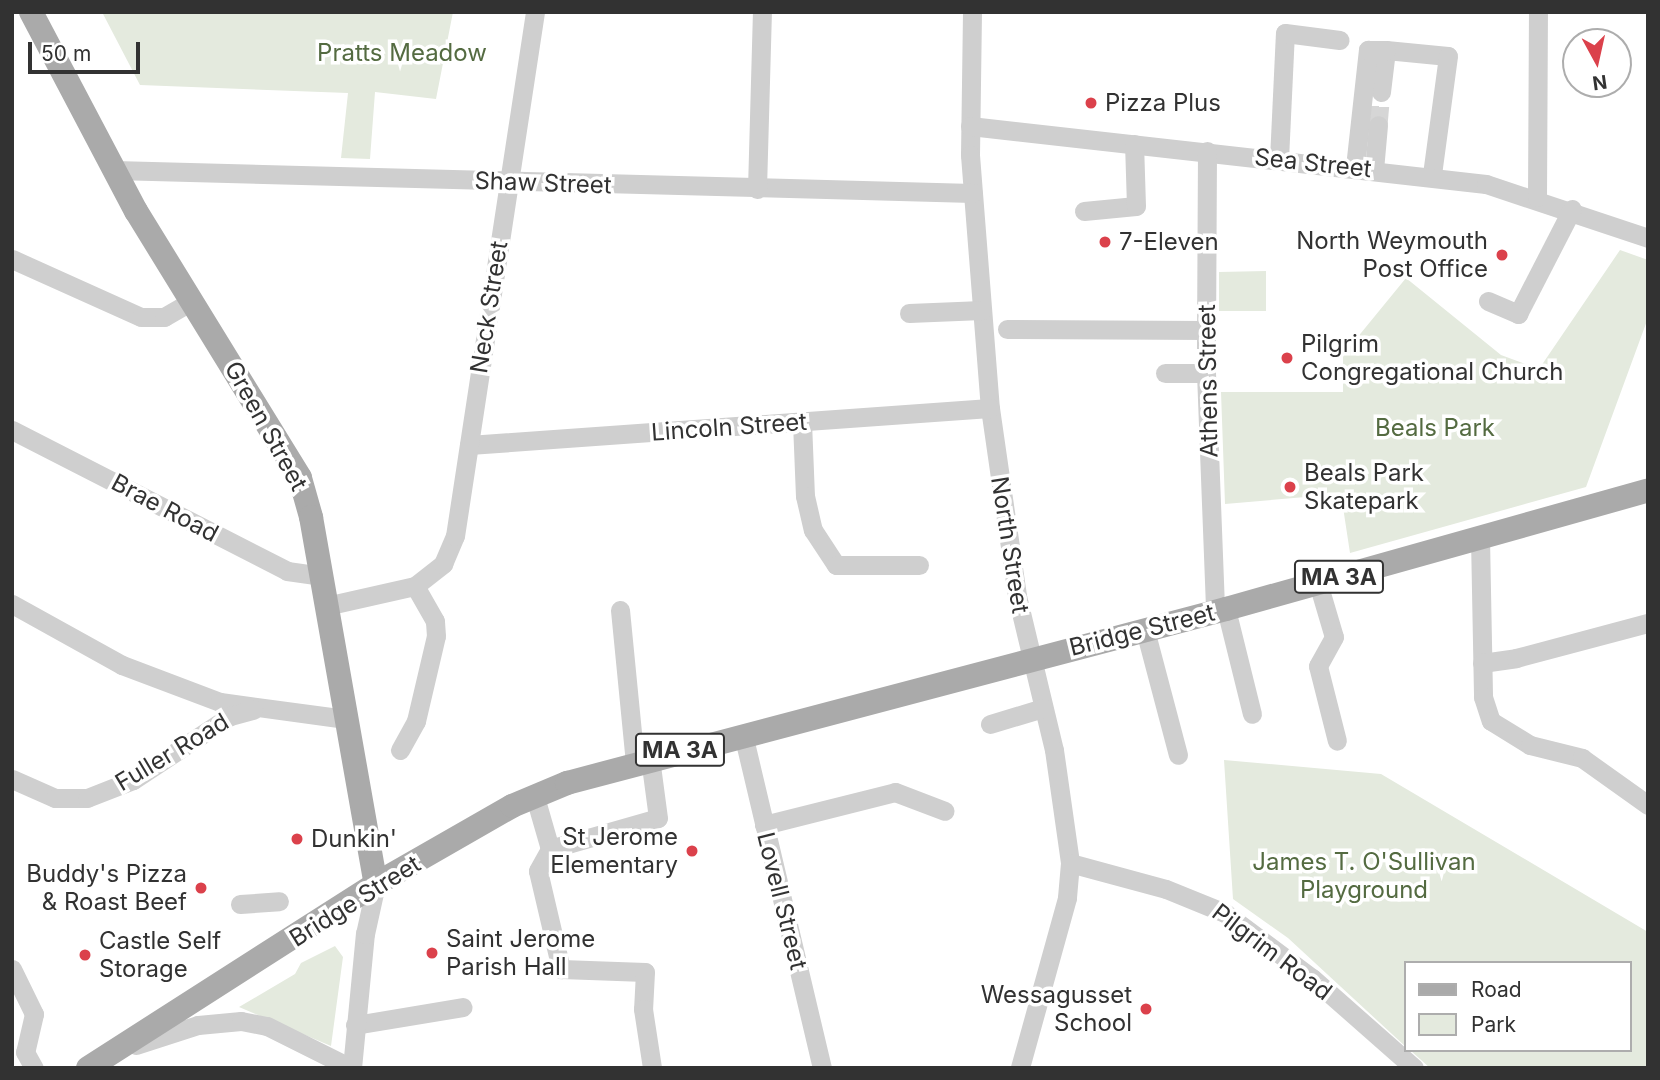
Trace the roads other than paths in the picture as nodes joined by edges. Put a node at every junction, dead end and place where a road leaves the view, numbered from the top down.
1 (32, 12) edge
2 (535, 12) edge
3 (762, 12) edge
4 (972, 12) edge
5 (1538, 12) edge
6 (1340, 40) dead end
7 (1386, 50) junction
8 (1381, 92) tunnel mouth
9 (1378, 125) tunnel mouth
10 (970, 126) junction
11 (1134, 144) junction
12 (1207, 152) junction
13 (1279, 159) junction
14 (1364, 168) junction
15 (114, 170) junction
16 (1432, 175) junction
17 (509, 182) junction
18 (757, 189) junction
19 (973, 193) junction
20 (1537, 198) junction
21 (1572, 209) junction
22 (1084, 211) dead end
23 (1648, 238) edge
24 (12, 259) edge
25 (192, 301) junction
26 (1488, 301) dead end
27 (982, 310) junction
28 (909, 313) dead end
29 (1007, 329) dead end
30 (1207, 330) junction
31 (1166, 373) dead end
32 (1206, 373) junction
33 (990, 408) junction
34 (802, 422) junction
35 (12, 430) edge
36 (469, 445) junction
37 (1648, 490) edge
38 (1480, 538) junction
39 (919, 565) dead end
40 (321, 576) junction
41 (1318, 583) junction
42 (415, 586) junction
43 (12, 604) edge
44 (326, 606) junction
45 (620, 610) dead end
46 (1220, 610) junction
47 (1648, 623) edge
48 (1145, 630) junction
49 (1028, 659) junction
50 (1482, 663) junction
51 (1043, 708) junction
52 (254, 710) junction
53 (1252, 715) dead end
54 (346, 719) junction
55 (990, 724) dead end
56 (743, 734) junction
57 (1336, 741) dead end
58 (400, 750) dead end
59 (1178, 755) dead end
60 (642, 760) junction
61 (12, 779) edge
62 (535, 797) junction
63 (1648, 805) edge
64 (944, 811) dead end
65 (764, 825) junction
66 (550, 849) junction
67 (1070, 863) junction
68 (376, 884) junction
69 (279, 901) dead end
70 (240, 904) dead end
71 (12, 969) edge
72 (463, 1007) dead end
73 (355, 1025) junction
74 (98, 1061) edge
75 (34, 1068) edge
76 (351, 1068) edge
77 (652, 1068) edge
78 (822, 1068) edge
79 (1020, 1068) edge
80 (1414, 1068) edge

1 - 15 main road, Green Street
2 - 17 street, Neck Street
3 - 18 street
4 - 10 street, North Street
5 - 20 street
6 - 13 street
7 - 8 street
7 - 14 street
7 - 16 street
9 - 14 street
10 - 11 street, Sea Street
10 - 19 street, North Street
11 - 12 street, Sea Street
11 - 22 street
12 - 13 street, Sea Street
12 - 30 street, Athens Street
13 - 14 street, Sea Street
14 - 16 street, Sea Street
15 - 17 street, Shaw Street
15 - 25 main road, Green Street
16 - 20 street, Sea Street
17 - 18 street, Shaw Street
17 - 36 street, Neck Street
18 - 19 street, Shaw Street
19 - 27 street, North Street
20 - 21 street, Sea Street
21 - 23 street, Sea Street
21 - 26 street
24 - 25 street
25 - 40 main road, Green Street
27 - 28 street
27 - 33 street, North Street
29 - 30 street
30 - 32 street, Athens Street
31 - 32 street
32 - 46 street, Athens Street
33 - 34 street, Lincoln Street
33 - 49 street, North Street
34 - 36 street, Lincoln Street
34 - 39 street
35 - 40 street, Brae Road
36 - 42 street, Neck Street
37 - 38 main road, Bridge Street / MA 3A
38 - 41 main road, Bridge Street / MA 3A
38 - 50 street
40 - 44 main road, Green Street
41 - 46 main road, Bridge Street / MA 3A
41 - 57 street
42 - 44 street, Neck Street
42 - 58 street
43 - 52 street
44 - 54 main road, Green Street
45 - 60 street
46 - 48 main road, Bridge Street / MA 3A
46 - 53 street, Athens Street
47 - 50 street
48 - 49 main road, Bridge Street / MA 3A
48 - 59 street
49 - 51 street, North Street
49 - 56 main road, Bridge Street / MA 3A
50 - 63 street
51 - 55 street
51 - 67 street, North Street
52 - 54 street
52 - 61 street, Fuller Road
54 - 68 main road, Green Street
56 - 60 main road, Bridge Street / MA 3A
56 - 65 street, Lovell Street
60 - 62 main road, Bridge Street / MA 3A
60 - 66 street
62 - 66 street
62 - 68 main road, Bridge Street / MA 3A
64 - 65 street
65 - 78 street, Lovell Street
66 - 77 street
67 - 79 street, North Street
67 - 80 street, Pilgrim Road
68 - 73 street
68 - 74 main road, Bridge Street / MA 3A
69 - 70 street
71 - 75 street
72 - 73 street
73 - 76 street
74 - 76 street

